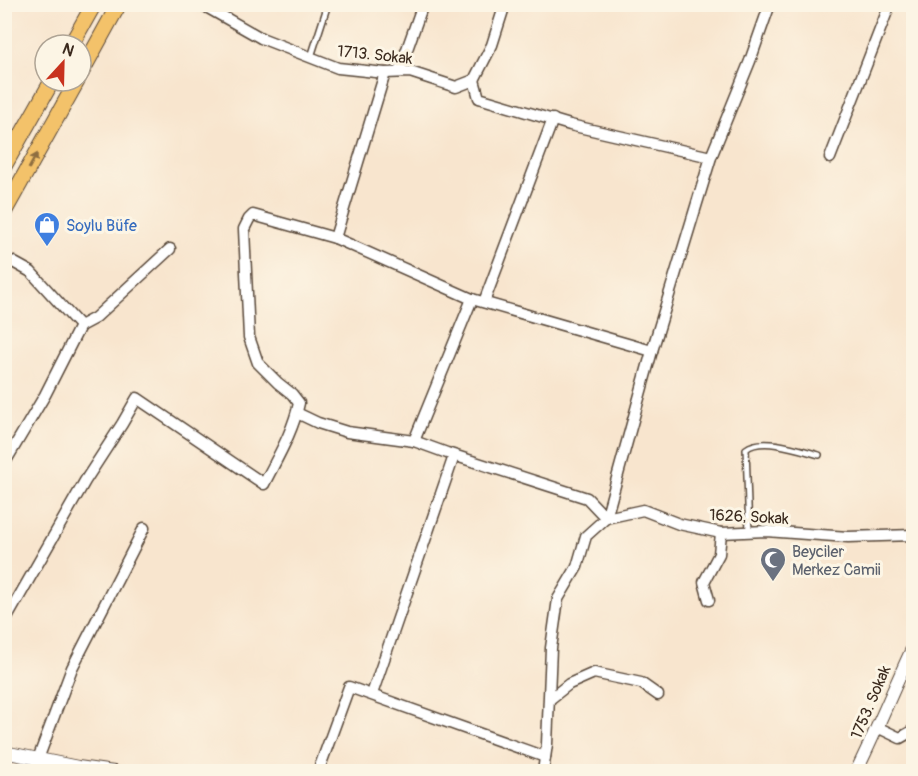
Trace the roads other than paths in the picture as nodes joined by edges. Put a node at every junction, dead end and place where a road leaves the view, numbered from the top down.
1 (94, 4) edge
2 (119, 4) edge
3 (201, 4) edge
4 (328, 4) edge
5 (423, 4) edge
6 (505, 4) edge
7 (770, 4) edge
8 (890, 4) edge
9 (78, 33) edge
10 (93, 51) edge
11 (311, 57) junction
12 (399, 72) junction
13 (385, 74) junction
14 (474, 80) junction
15 (45, 93) edge
16 (70, 93) edge
17 (553, 119) junction
18 (711, 157) junction
19 (830, 158) dead end
20 (4, 166) edge
21 (4, 212) edge
22 (335, 238) junction
23 (170, 249) dead end
24 (4, 257) edge
25 (472, 299) junction
26 (484, 302) junction
27 (80, 326) junction
28 (652, 351) junction
29 (297, 412) junction
30 (414, 441) junction
31 (819, 455) dead end
32 (454, 456) junction
33 (4, 464) edge
34 (606, 518) junction
35 (144, 528) dead end
36 (749, 532) junction
37 (721, 533) junction
38 (914, 535) edge
39 (708, 600) dead end
40 (4, 623) edge
41 (914, 645) edge
42 (372, 694) junction
43 (658, 696) dead end
44 (550, 699) junction
45 (877, 728) junction
46 (914, 730) edge
47 (4, 752) edge
48 (545, 757) junction
49 (37, 765) edge
50 (77, 769) edge
51 (114, 771) edge
52 (318, 771) edge
53 (543, 771) edge
54 (856, 771) edge

1 - 9 main road
2 - 10 main road
3 - 11 street, 1713. Sokak
4 - 11 lane
5 - 12 street
6 - 14 street
7 - 18 street
8 - 19 street
11 - 13 street, 1713. Sokak
12 - 13 street, 1713. Sokak
12 - 14 street, 1713. Sokak
13 - 22 street
14 - 17 street
15 - 20 main road
21 -> 16 main road
17 - 18 street
17 - 26 street
18 - 28 street
22 - 25 street
22 - 29 street
23 - 27 street
24 - 27 street
25 - 26 street
25 - 30 street
26 - 28 street
27 - 33 street
28 - 34 street
29 - 30 street
29 - 40 street
30 - 32 street
31 - 36 lane
32 - 34 street
32 - 42 street
34 - 37 street, 1626. Sokak
34 - 44 street
35 - 49 street
36 - 37 street, 1626. Sokak
36 - 38 street, 1626. Sokak
37 - 39 street
41 - 45 street, 1753. Sokak
42 - 48 street
42 - 52 street
43 - 44 street
44 - 48 street
45 - 46 street
45 - 54 street, 1753. Sokak
47 - 49 street
48 - 53 street
49 - 50 street
50 - 51 street

